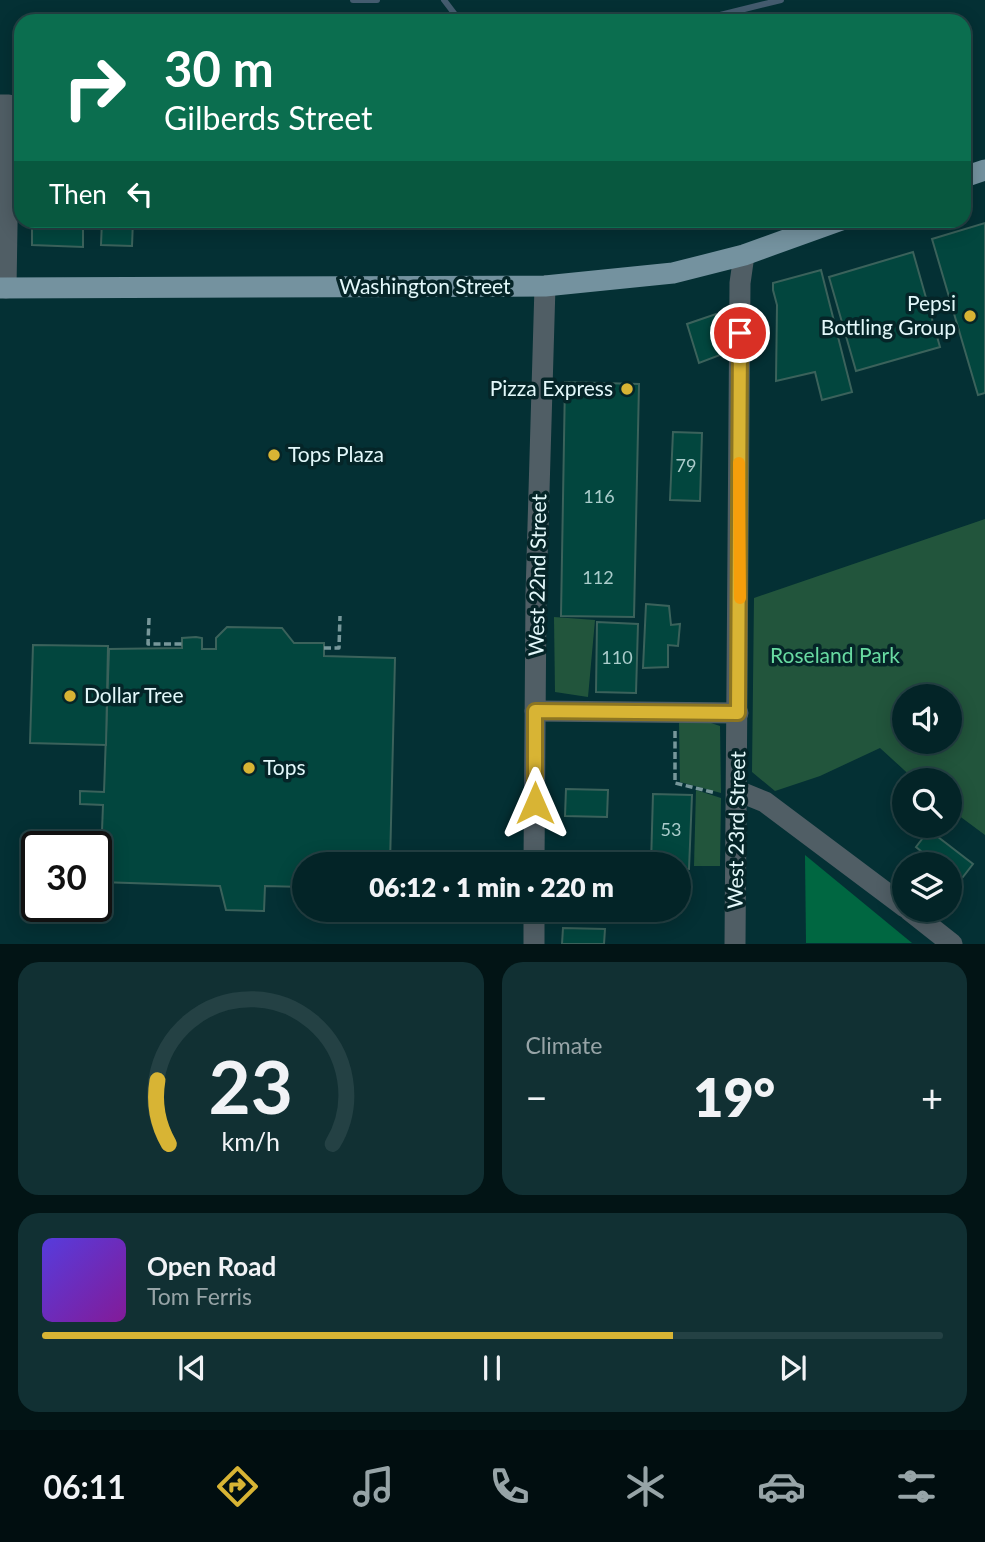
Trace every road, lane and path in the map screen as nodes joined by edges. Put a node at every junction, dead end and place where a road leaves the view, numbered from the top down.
1 (0, 105) edge
2 (819, 228) edge
3 (744, 255) junction
4 (545, 286) junction
5 (3, 288) edge
6 (340, 616) dead end
7 (149, 618) dead end
8 (182, 644) dead end
9 (324, 648) dead end
10 (535, 711) junction
11 (675, 712) junction
12 (738, 713) junction
13 (731, 793) junction
14 (534, 852) edge
15 (892, 896) edge
16 (534, 922) edge
17 (924, 922) edge
18 (534, 943) edge
19 (735, 943) edge
20 (951, 943) edge

1 - 5 street
2 - 3 main road, Washington Street
3 - 4 main road, Washington Street
3 - 12 street, West 23rd Street
4 - 5 main road, Washington Street
4 - 10 street, West 22nd Street
6 - 9 path
7 - 8 path
10 - 11 street
10 - 14 street, West 22nd Street
11 - 12 street
11 - 13 path
12 - 13 street, West 23rd Street
13 - 15 street
13 - 19 street, West 23rd Street
16 - 18 street
17 - 20 street

